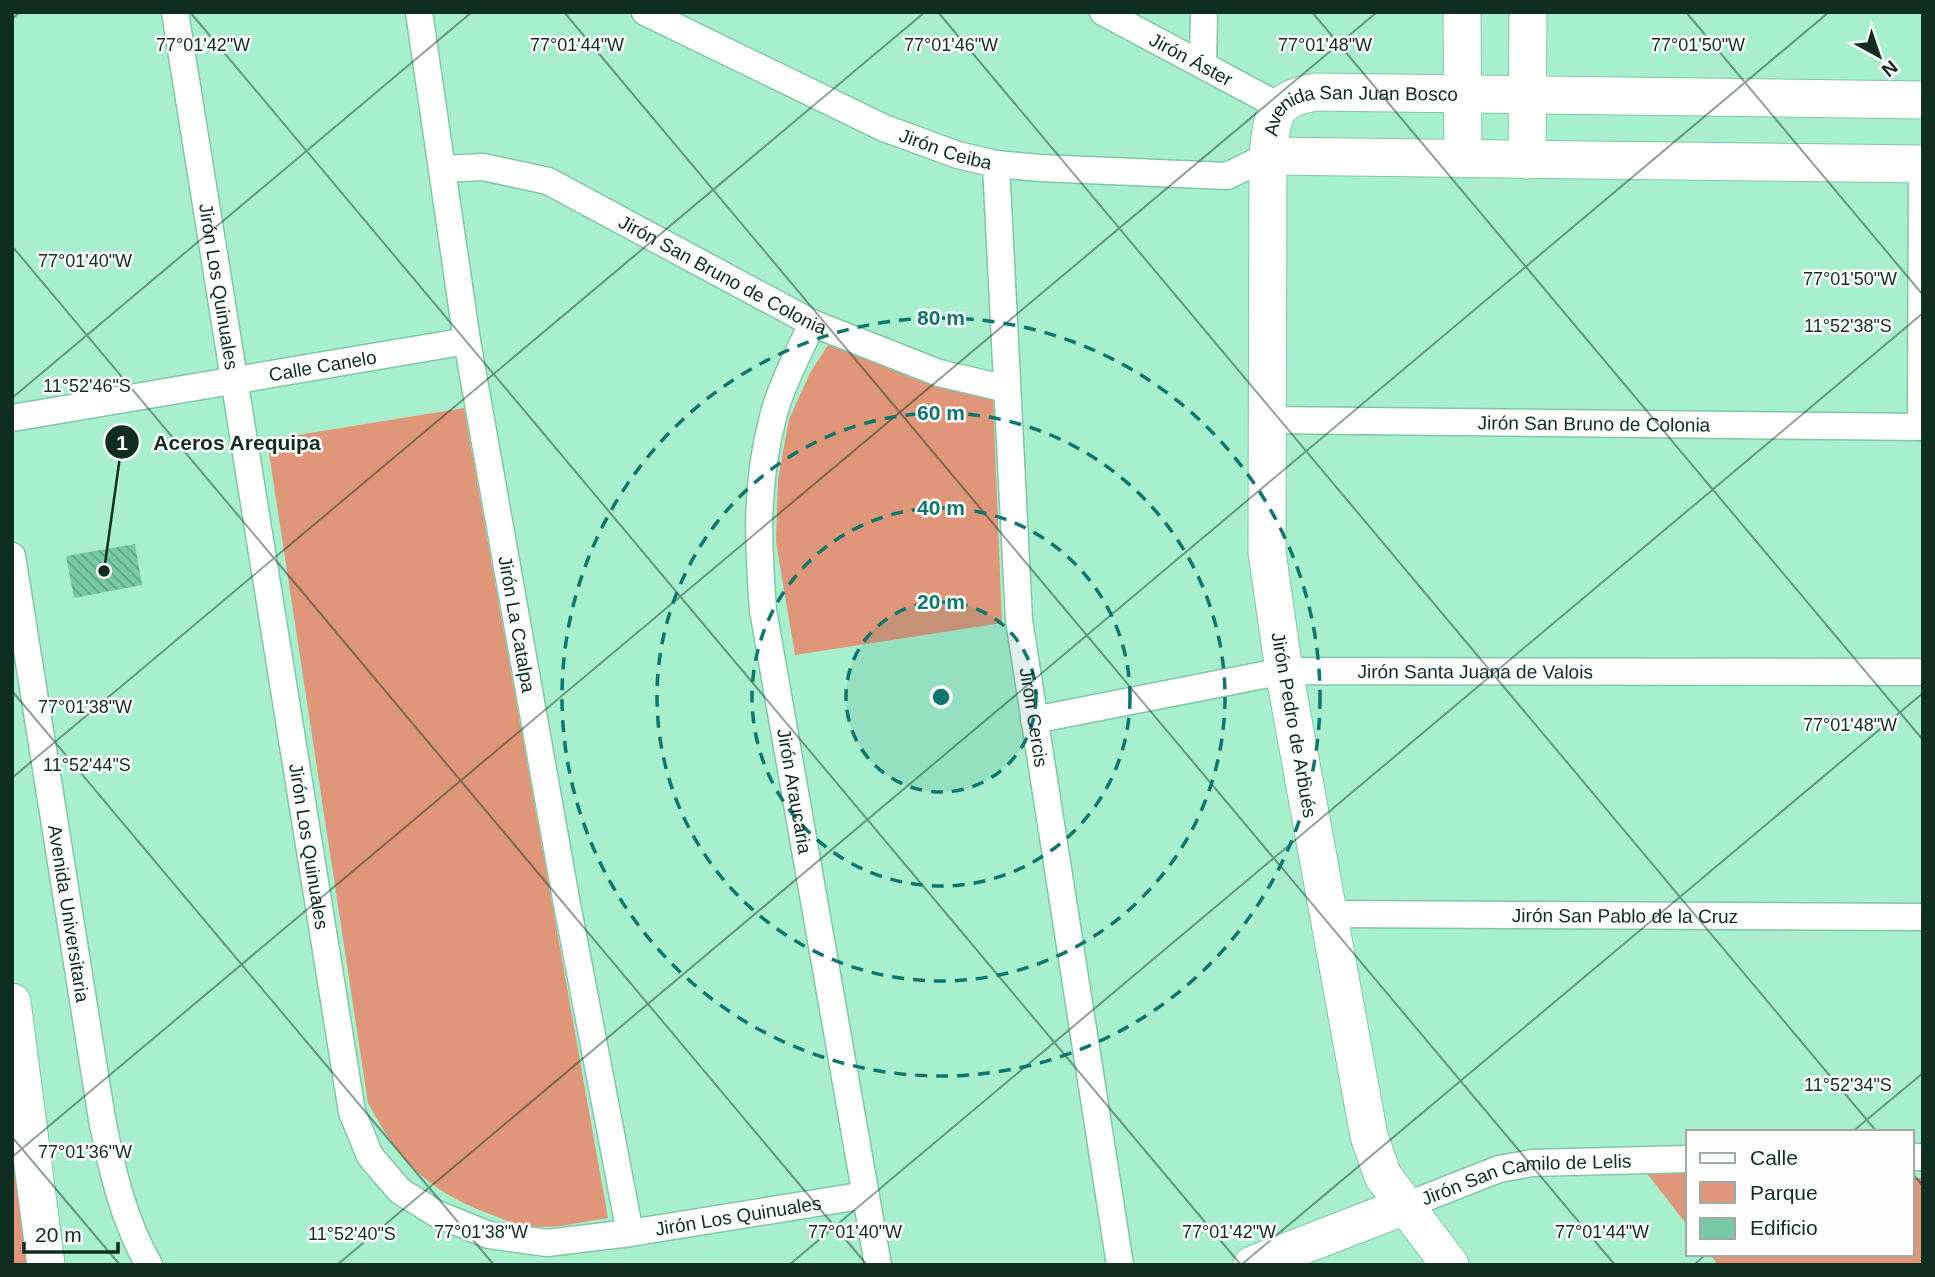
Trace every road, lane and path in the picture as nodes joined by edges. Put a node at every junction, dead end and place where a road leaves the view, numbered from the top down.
1 (176, 12) edge
2 (419, 12) edge
3 (645, 12) edge
4 (1103, 12) edge
5 (1205, 12) edge
6 (1462, 12) edge
7 (1528, 12) edge
8 (1203, 65) junction
9 (1461, 93) junction
10 (1528, 94) junction
11 (1923, 100) edge
12 (1279, 106) junction
13 (1268, 156) junction
14 (1463, 159) junction
15 (1527, 160) junction
16 (996, 164) junction
17 (1922, 164) edge
18 (442, 169) junction
19 (812, 323) junction
20 (467, 341) junction
21 (235, 380) junction
22 (1007, 389) junction
23 (12, 418) edge
24 (1267, 421) junction
25 (1922, 427) edge
26 (12, 556) edge
27 (1284, 671) junction
28 (1923, 672) edge
29 (1034, 720) junction
30 (1326, 914) junction
31 (1923, 917) edge
32 (12, 1002) edge
33 (17, 1063) edge
34 (1686, 1160) edge
35 (866, 1195) junction
36 (1405, 1206) junction
37 (631, 1233) junction
38 (46, 1265) edge
39 (149, 1265) edge
40 (878, 1265) edge
41 (1120, 1265) edge
42 (1252, 1265) edge
43 (1450, 1265) edge

1 - 21 street, Jirón Los Quinuales
2 - 18 street, Jirón La Catalpa
3 - 16 street, Jirón Ceiba
4 - 8 street, Jirón Áster
5 - 8 street
6 - 9 street
7 - 10 street
8 - 12 street, Jirón Áster
9 - 10 street, Avenida San Juan Bosco
9 - 12 street, Avenida San Juan Bosco
9 - 14 street
10 - 11 street, Avenida San Juan Bosco
10 - 15 street
12 - 13 street, Avenida San Juan Bosco
13 - 14 street, Avenida San Juan Bosco
13 - 16 street, Jirón Ceiba
13 - 24 street, Jirón Pedro de Arbués
14 - 15 street, Avenida San Juan Bosco
15 - 17 street, Avenida San Juan Bosco
16 - 22 street, Jirón Cercis
17 - 25 street
18 - 19 street, Jirón San Bruno de Colonia
18 - 20 street, Jirón La Catalpa
19 - 22 street, Jirón San Bruno de Colonia
19 - 35 street, Jirón Araucaria
20 - 21 street, Calle Canelo
20 - 37 street, Jirón La Catalpa
21 - 23 street, Calle Canelo
21 - 37 street, Jirón Los Quinuales
22 - 29 street, Jirón Cercis
24 - 25 street, Jirón San Bruno de Colonia
24 - 27 street, Jirón Pedro de Arbués
26 - 39 street, Avenida Universitaria
27 - 28 street, Jirón Santa Juana de Valois
27 - 29 street, Jirón Santa Juana de Valois
27 - 30 street, Jirón Pedro de Arbués
29 - 41 street, Jirón Cercis
30 - 31 street, Jirón San Pablo de la Cruz
30 - 36 street, Jirón Pedro de Arbués
32 - 33 street
33 - 38 street
34 - 36 street, Jirón San Camilo de Lelis
35 - 37 street, Jirón Los Quinuales
35 - 40 street, Jirón Araucaria
36 - 42 street, Jirón San Camilo de Lelis
36 - 43 street, Jirón Pedro de Arbués

